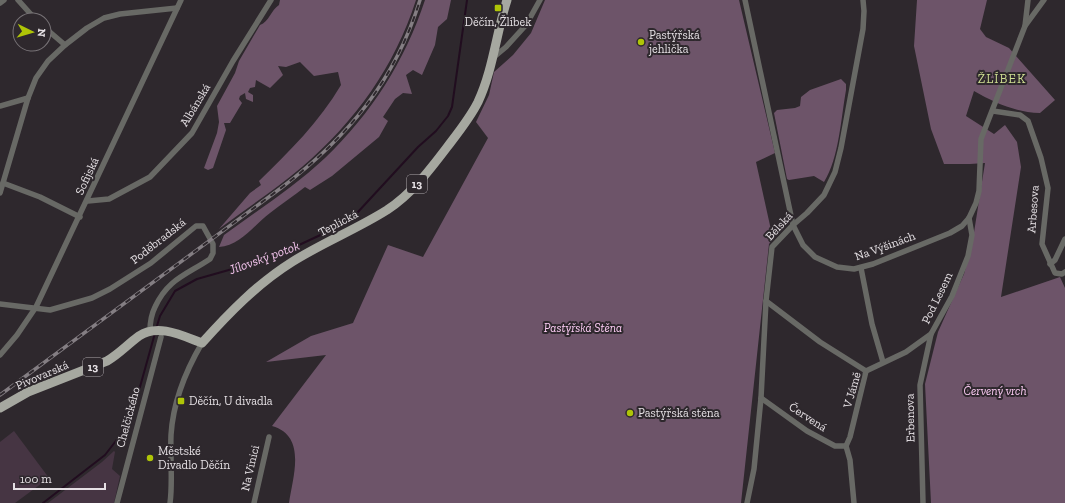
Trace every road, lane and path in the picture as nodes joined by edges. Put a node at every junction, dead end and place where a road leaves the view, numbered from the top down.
1 (4, 0) edge
2 (18, 0) edge
3 (181, 0) edge
4 (272, 0) edge
5 (507, 0) edge
6 (540, 0) edge
7 (745, 0) edge
8 (863, 0) edge
9 (1028, 0) edge
10 (1044, 0) edge
11 (0, 4) edge
12 (177, 8) junction
13 (29, 12) edge
14 (1025, 26) junction
15 (52, 34) edge
16 (65, 45) junction
17 (493, 58) junction
18 (28, 98) junction
19 (0, 106) edge
20 (993, 111) junction
21 (3, 183) junction
22 (0, 193) edge
23 (88, 200) junction
24 (80, 216) junction
25 (969, 218) junction
26 (793, 225) junction
27 (1065, 238) edge
28 (1050, 264) junction
29 (861, 268) junction
30 (1065, 272) edge
31 (766, 301) junction
32 (0, 304) edge
33 (36, 307) junction
34 (151, 331) junction
35 (162, 334) junction
36 (931, 334) junction
37 (202, 343) junction
38 (0, 355) edge
39 (883, 362) junction
40 (866, 371) junction
41 (761, 398) junction
42 (0, 408) edge
43 (269, 437) dead end
44 (846, 446) junction
45 (117, 503) edge
46 (170, 503) edge
47 (254, 503) edge
48 (747, 503) edge
49 (854, 503) edge
50 (923, 503) edge

1 - 11 street
2 - 13 street
3 - 12 street, Sofijská
4 - 23 street, Albánská
5 - 17 main road, Teplická / 13
6 - 17 street
7 - 26 street, Na Výšinách
8 - 26 street, Bělská
9 - 14 street
10 - 14 street, Na Výšinách
12 - 16 street
12 - 23 street, Sofijská
14 - 20 street, Na Výšinách
15 - 16 street
16 - 18 street
17 - 37 main road, Teplická / 13
18 - 19 street
18 - 21 street
20 - 25 street, Na Výšinách
20 - 28 street, Arbesova
21 - 22 street
21 - 24 street
23 - 24 street, Sofijská
24 - 33 street, Sofijská
25 - 29 street, Na Výšinách
25 - 36 street, Pod Lesem
26 - 29 street, Na Výšinách
26 - 31 street, Bělská
27 - 28 street
28 - 30 street
29 - 39 street
31 - 40 street
31 - 41 street, Bělská
32 - 33 street, Poděbradská
33 - 34 street, Poděbradská
33 - 38 street, Sofijská
34 - 35 main road
34 - 42 main road, Pivovarská / 13
35 - 37 main road
35 - 45 street, Chelčického
36 - 39 street, Pod Lesem
36 - 50 street, Erbenova
37 - 46 street, Teplická
39 - 40 street, V Jámě
40 - 44 street, V Jámě
41 - 44 street, Červená
41 - 48 street, Bělská
43 - 47 street, Na Vinici
44 - 49 street

